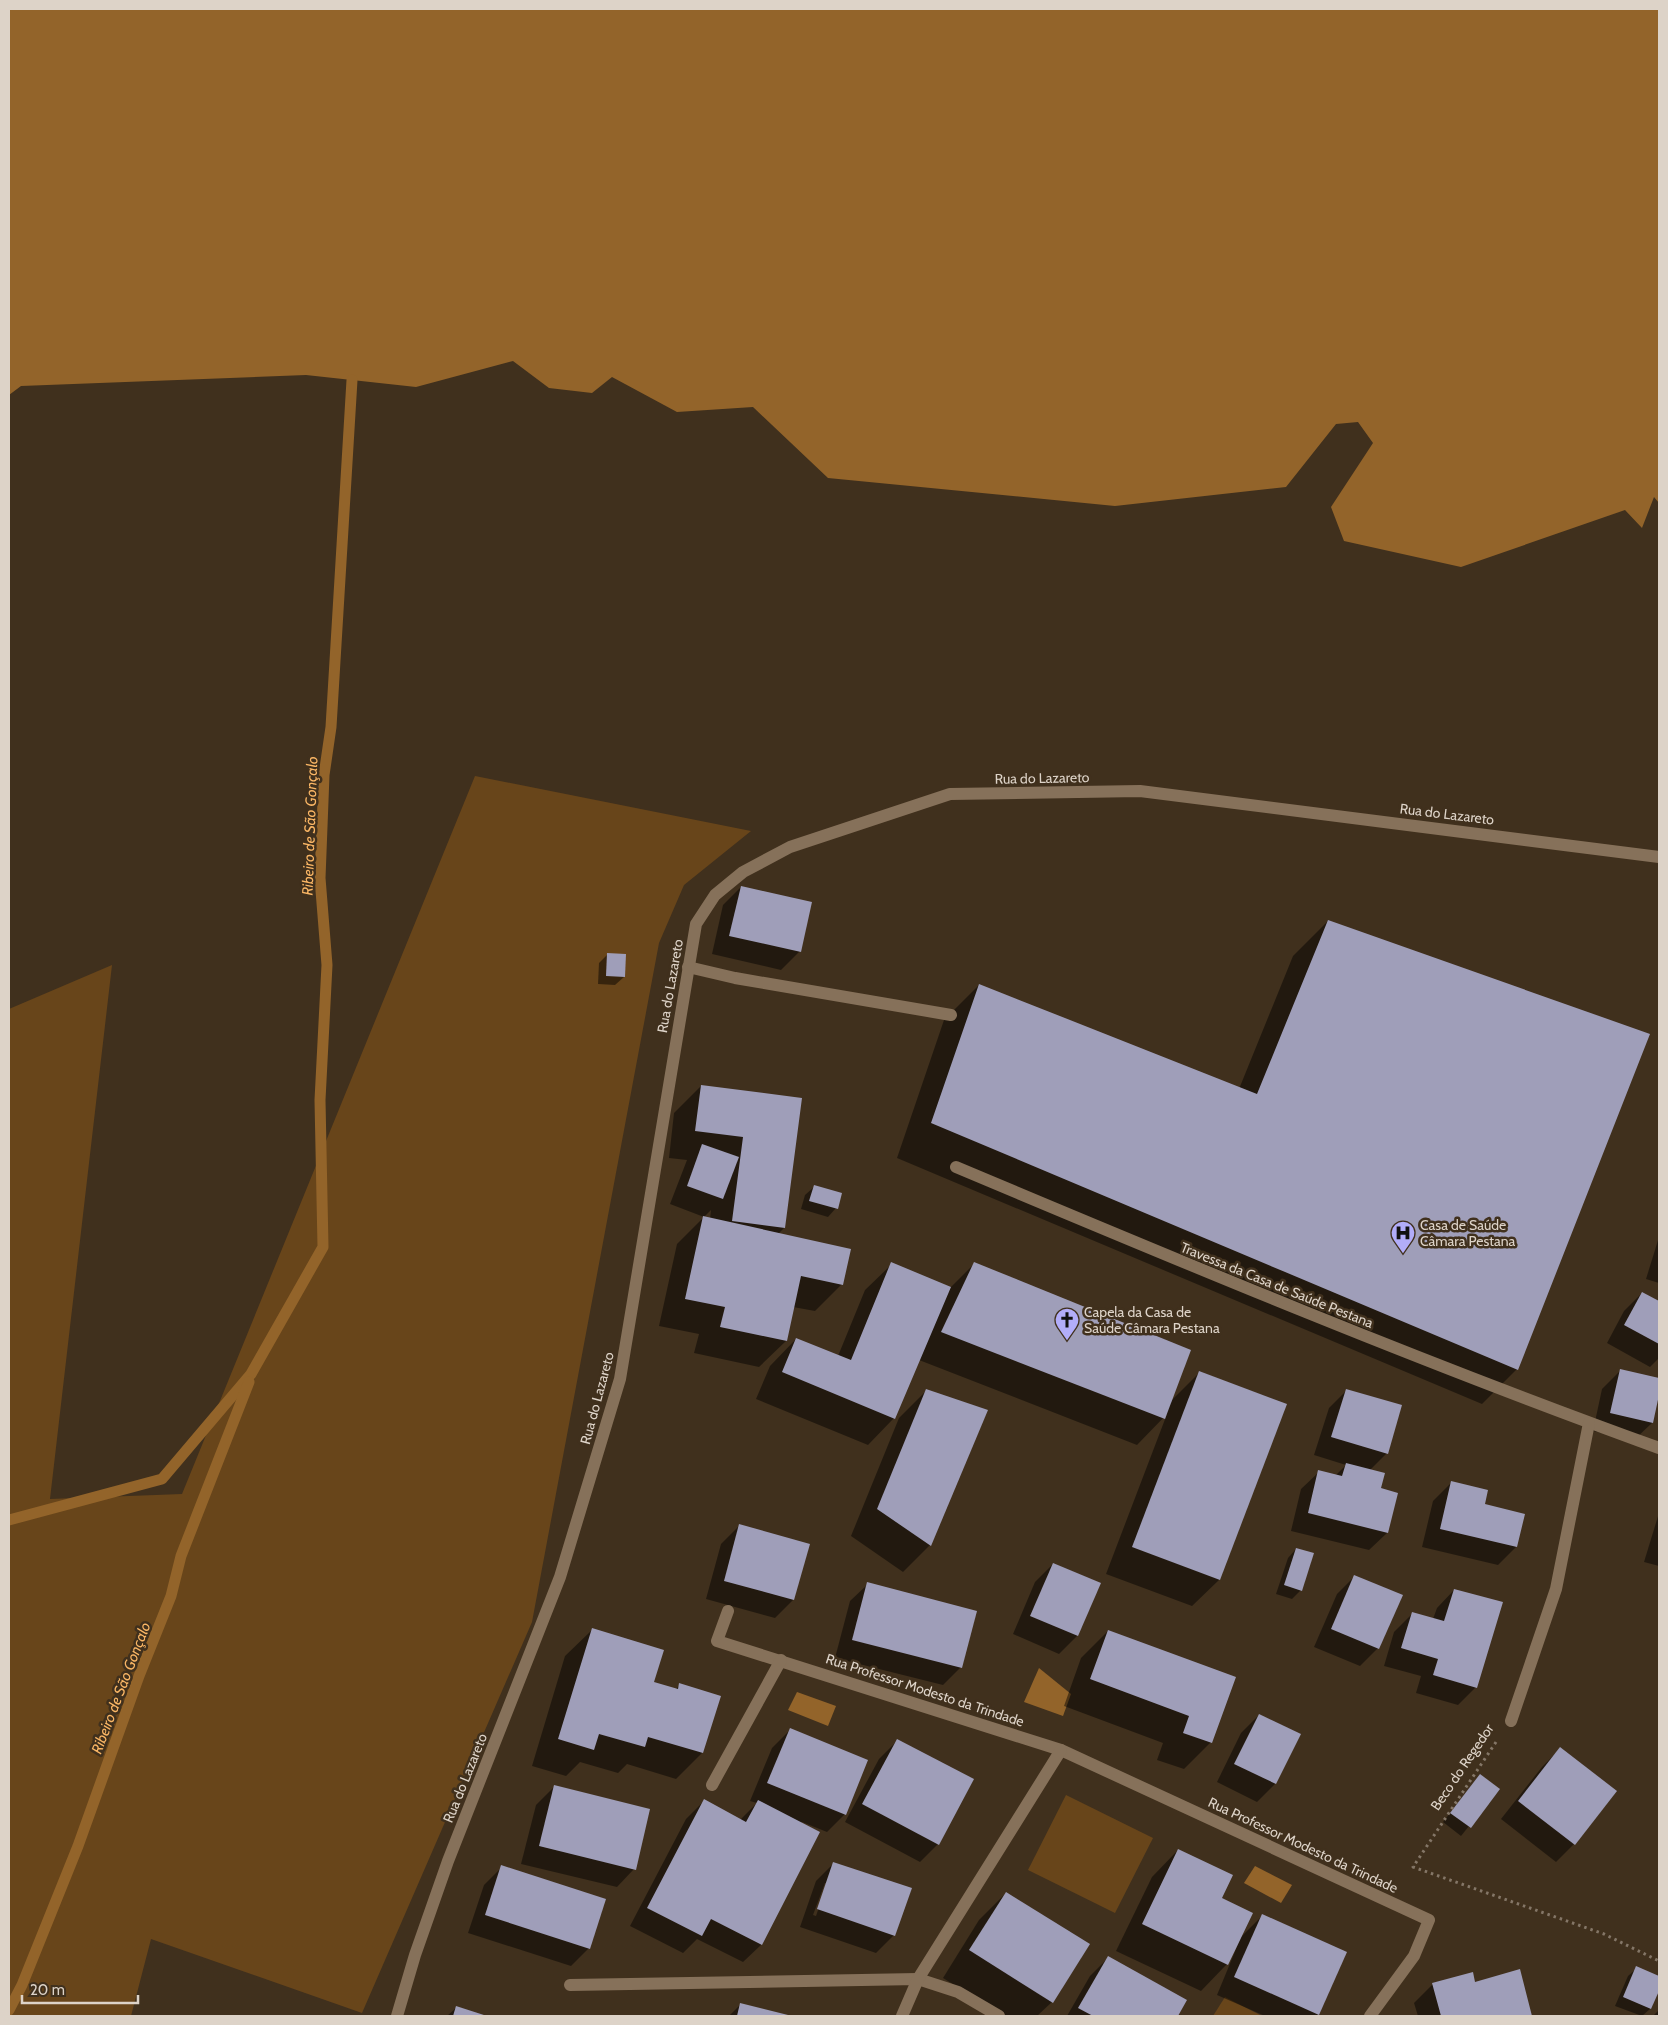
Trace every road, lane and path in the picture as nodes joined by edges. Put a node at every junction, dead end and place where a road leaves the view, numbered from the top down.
1 (1659, 857) edge
2 (688, 967) junction
3 (951, 1015) dead end
4 (956, 1167) dead end
5 (1589, 1422) junction
6 (1659, 1448) edge
7 (728, 1611) dead end
8 (780, 1660) junction
9 (1511, 1721) joint
10 (1061, 1750) junction
11 (712, 1785) dead end
12 (1659, 1961) edge
13 (918, 1979) junction
14 (570, 1985) dead end
15 (397, 2016) edge
16 (902, 2016) edge
17 (999, 2016) edge
18 (1370, 2016) edge

1 - 2 street, Rua do Lazareto
2 - 3 street
2 - 15 street, Rua do Lazareto
4 - 5 street, Travessa da Casa de Saúde Pestana
5 - 6 street, Travessa da Casa de Saúde Pestana
5 - 9 street, Beco do Regedor
7 - 8 street, Rua Professor Modesto da Trindade
8 - 10 street, Rua Professor Modesto da Trindade
8 - 11 street
9 - 12 path, Beco do Regedor
10 - 13 street
10 - 18 street, Rua Professor Modesto da Trindade
13 - 14 street
13 - 16 street
13 - 17 street

